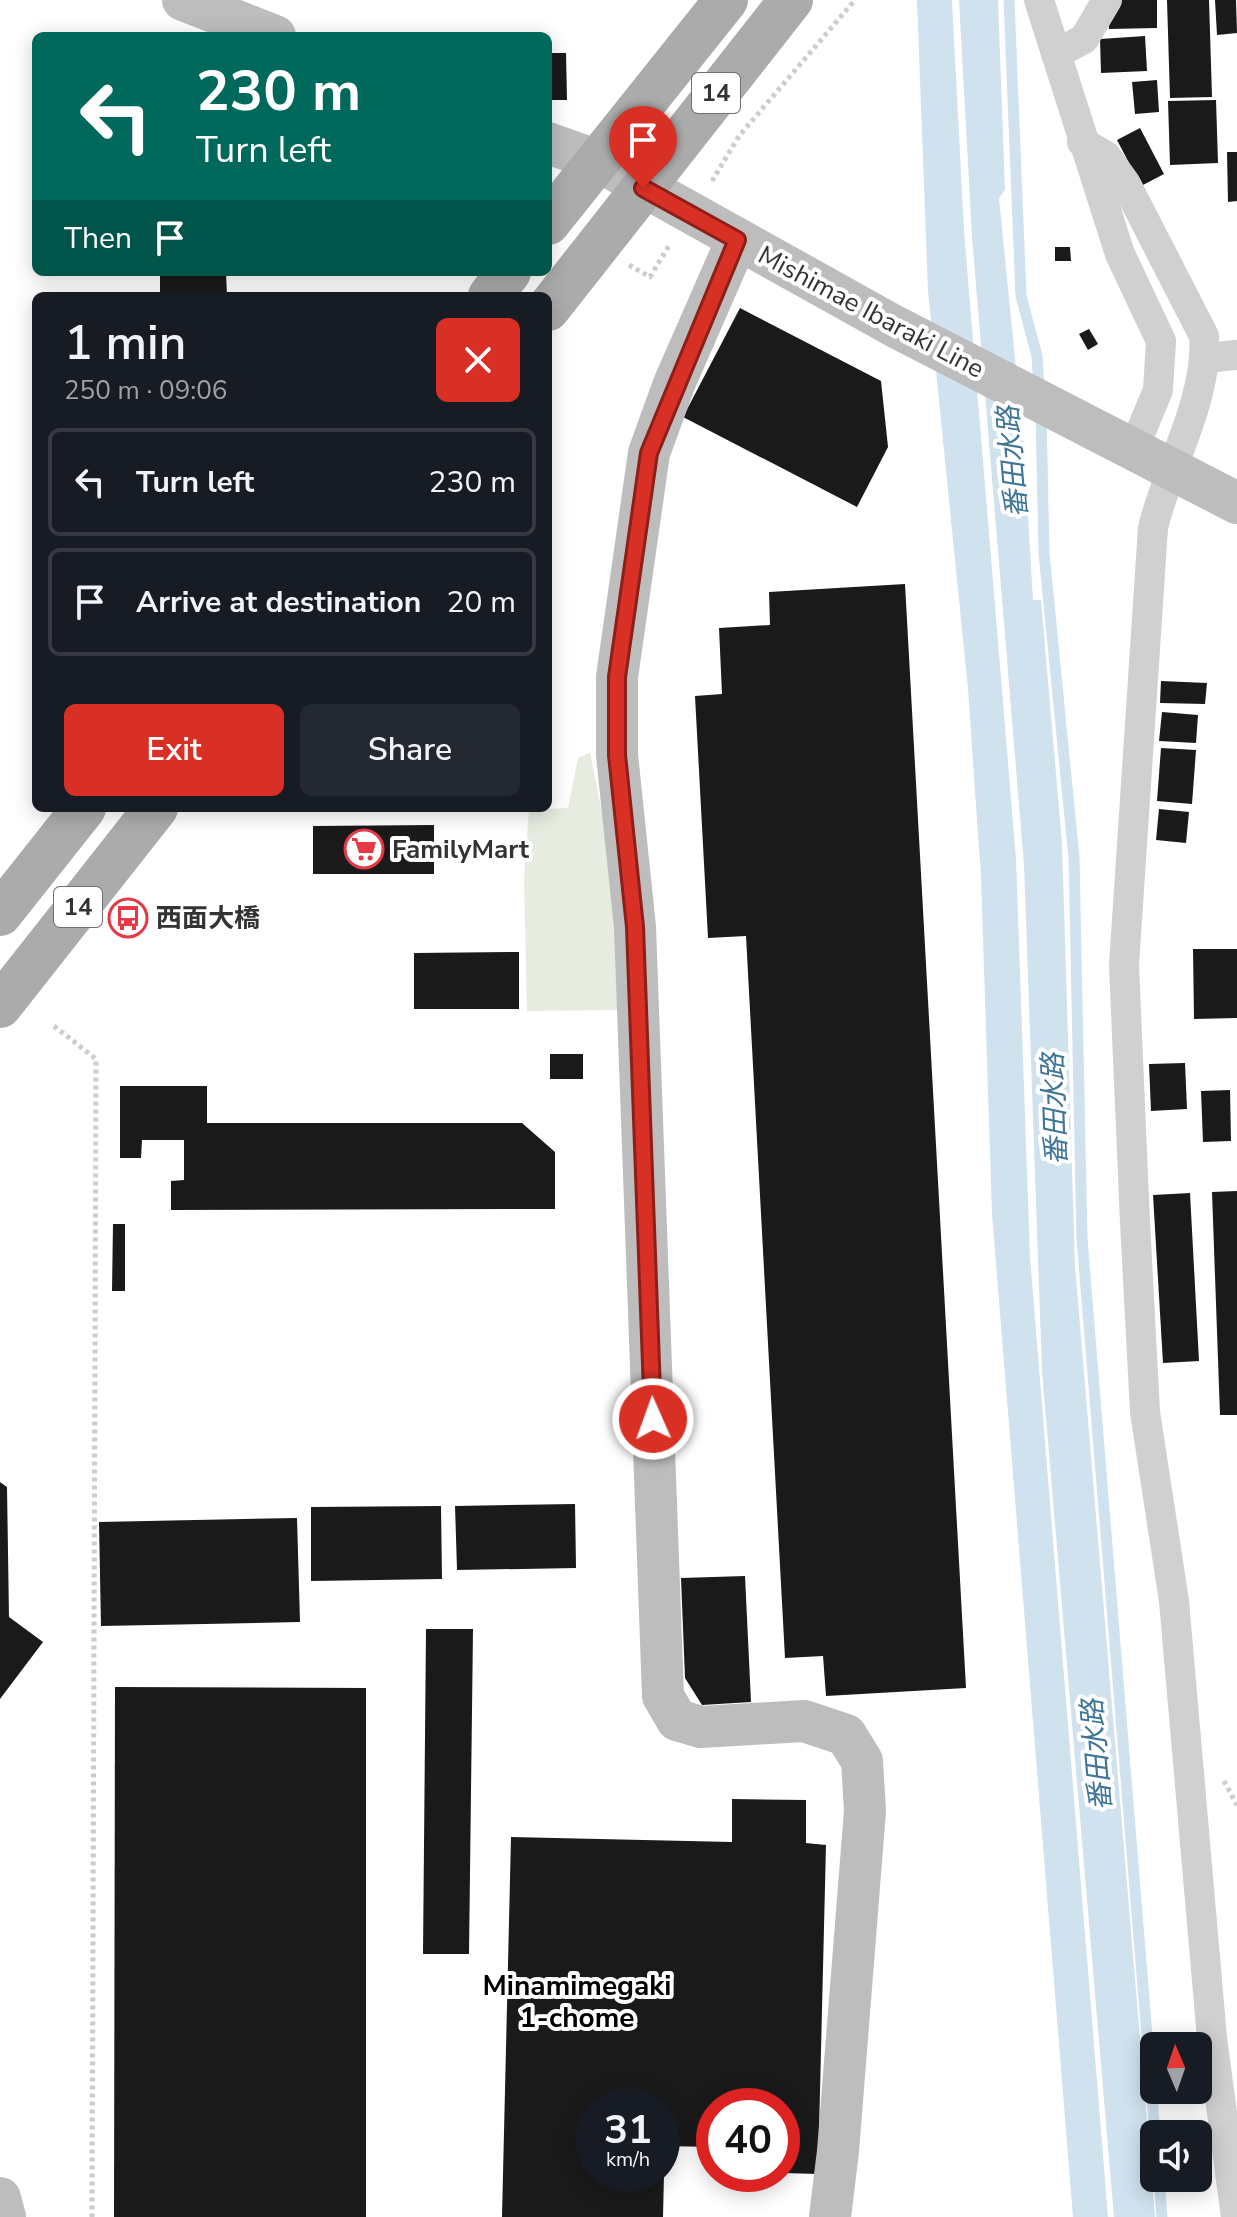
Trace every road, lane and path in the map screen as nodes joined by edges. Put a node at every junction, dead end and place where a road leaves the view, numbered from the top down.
1 (183, 0) edge
2 (726, 0) edge
3 (791, 0) edge
4 (855, 0) edge
5 (1039, 0) edge
6 (1107, 0) edge
7 (265, 32) edge
8 (1056, 54) junction
9 (1082, 142) junction
10 (552, 144) edge
11 (598, 161) junction
12 (643, 188) junction
13 (705, 191) dead end
14 (552, 218) edge
15 (737, 240) junction
16 (671, 243) dead end
17 (622, 261) dead end
18 (506, 276) edge
19 (493, 292) edge
20 (552, 304) edge
21 (1237, 355) edge
22 (1206, 358) junction
23 (1134, 448) junction
24 (1174, 468) junction
25 (1237, 503) edge
26 (81, 812) edge
27 (153, 812) edge
28 (0, 914) edge
29 (0, 1006) edge
30 (54, 1026) dead end
31 (0, 2198) edge
32 (5, 2217) edge
33 (92, 2217) edge
34 (830, 2217) edge
35 (1236, 2217) edge

1 - 7 street
2 - 11 main road, 14
3 - 12 main road, 14
4 - 13 path
5 - 8 street
6 - 8 street
8 - 9 street
9 - 22 street
9 - 23 street
10 - 11 street, Mishimae Ibaraki Line
11 - 12 street, Mishimae Ibaraki Line
11 - 14 main road, 14
12 - 15 street, Mishimae Ibaraki Line
12 - 20 main road, 14
15 - 23 street, Mishimae Ibaraki Line
15 - 34 street
16 - 17 path
18 - 19 main road
21 - 22 street
22 - 24 street
23 - 24 street, Mishimae Ibaraki Line
24 - 25 street, Mishimae Ibaraki Line
24 - 35 street
26 - 28 main road, 14
27 - 29 main road, 14
30 - 33 path
31 - 32 street

